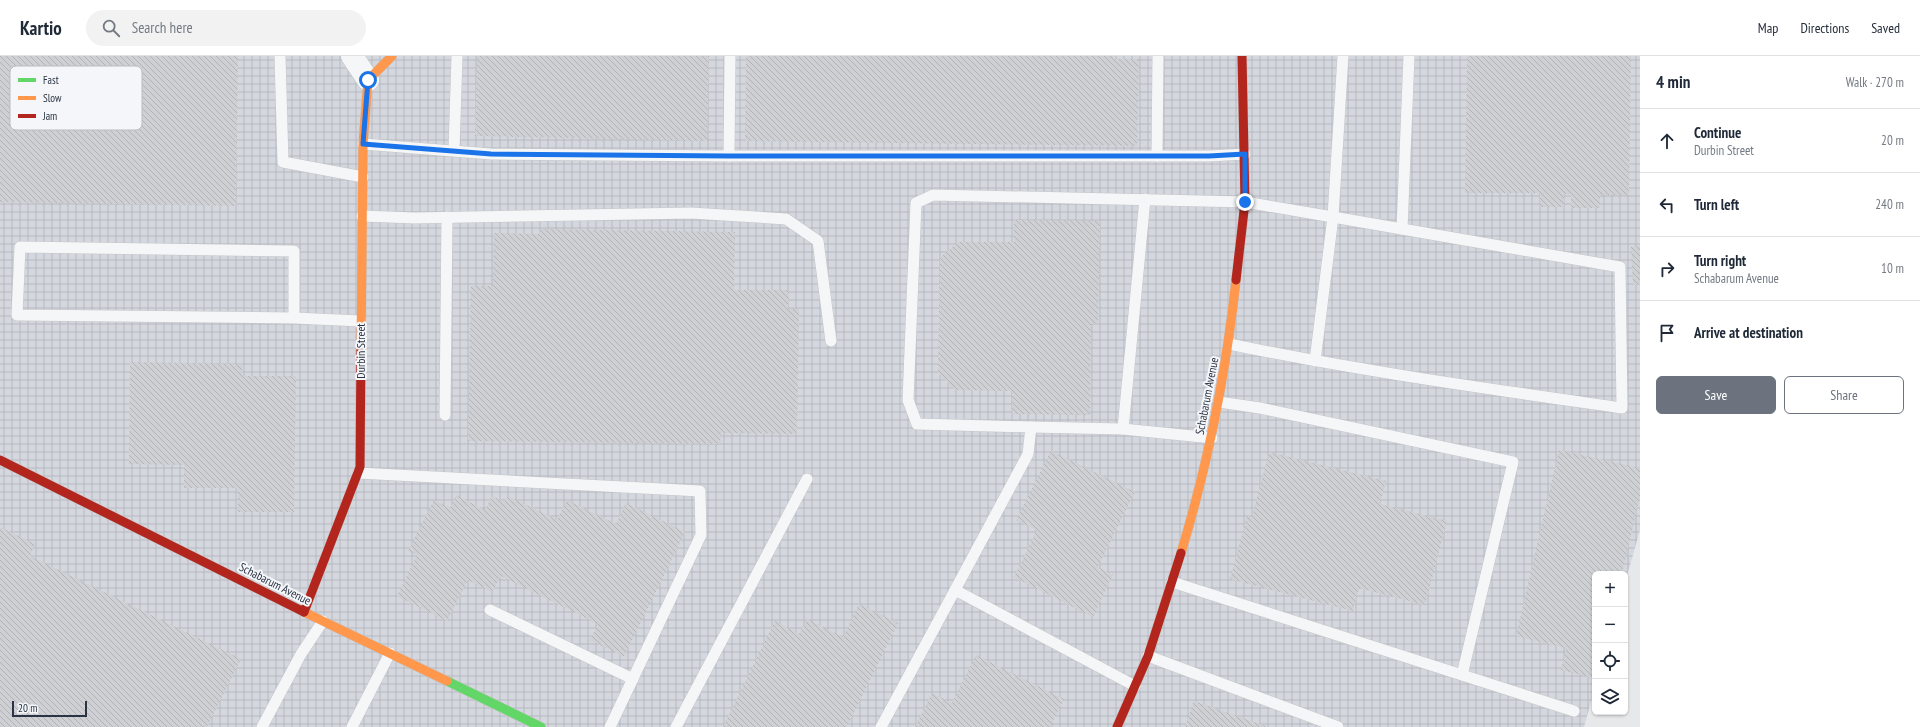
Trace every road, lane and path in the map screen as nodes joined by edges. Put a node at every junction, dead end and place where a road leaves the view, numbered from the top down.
1 (280, 56) edge
2 (352, 56) edge
3 (392, 56) edge
4 (457, 56) edge
5 (730, 56) edge
6 (1158, 56) edge
7 (1242, 56) edge
8 (1343, 56) edge
9 (1409, 56) edge
10 (368, 80) junction
11 (363, 144) junction
12 (454, 150) junction
13 (1245, 154) junction
14 (729, 156) junction
15 (1157, 156) junction
16 (362, 177) junction
17 (1146, 199) junction
18 (1245, 202) junction
19 (362, 216) junction
20 (447, 217) junction
21 (1333, 217) junction
22 (1402, 229) junction
23 (294, 318) junction
24 (361, 321) junction
25 (831, 341) dead end
26 (1229, 344) junction
27 (1316, 361) junction
28 (1219, 402) junction
29 (445, 415) dead end
30 (1031, 427) junction
31 (1123, 429) junction
32 (1212, 438) junction
33 (0, 460) edge
34 (358, 473) junction
35 (807, 479) dead end
36 (1172, 582) junction
37 (955, 590) junction
38 (490, 610) dead end
39 (304, 612) junction
40 (323, 621) junction
41 (390, 654) junction
42 (1148, 656) junction
43 (1462, 674) junction
44 (633, 679) junction
45 (1135, 686) junction
46 (1574, 711) dead end
47 (262, 727) edge
48 (354, 727) edge
49 (541, 727) edge
50 (610, 727) edge
51 (676, 727) edge
52 (881, 727) edge
53 (1117, 727) edge
54 (1338, 727) edge

1 - 16 lane
2 - 10 street
3 - 10 street
4 - 12 lane
5 - 14 lane
6 - 15 lane
7 - 13 street, Schabarum Avenue
8 - 21 lane
9 - 22 lane
10 - 11 street, Durbin Street
11 - 12 lane
11 - 16 street, Durbin Street
12 - 14 lane
13 - 15 lane
13 - 18 street, Schabarum Avenue
14 - 15 lane
16 - 19 street, Durbin Street
17 - 18 lane
17 - 30 lane
17 - 31 lane
18 - 21 lane
18 - 26 street, Schabarum Avenue
19 - 20 lane
19 - 24 street, Durbin Street
20 - 25 lane
20 - 29 lane
21 - 22 lane
21 - 27 lane
22 - 27 lane
23 - 23 lane
23 - 24 lane
24 - 34 street, Durbin Street
26 - 27 lane
26 - 28 street, Schabarum Avenue
28 - 32 street, Schabarum Avenue
28 - 43 lane
30 - 31 lane
30 - 37 lane
31 - 32 lane
32 - 36 street, Schabarum Avenue
33 - 39 street, Schabarum Avenue
34 - 39 street, Durbin Street
34 - 44 lane
35 - 51 lane
36 - 42 street, Schabarum Avenue
36 - 43 lane
37 - 45 lane
37 - 52 lane
38 - 44 lane
39 - 40 street, Schabarum Avenue
40 - 41 street, Schabarum Avenue
40 - 47 lane
41 - 48 lane
41 - 49 street, Schabarum Avenue
42 - 45 street, Schabarum Avenue
42 - 54 lane
43 - 46 lane
44 - 50 lane
45 - 53 street, Schabarum Avenue

